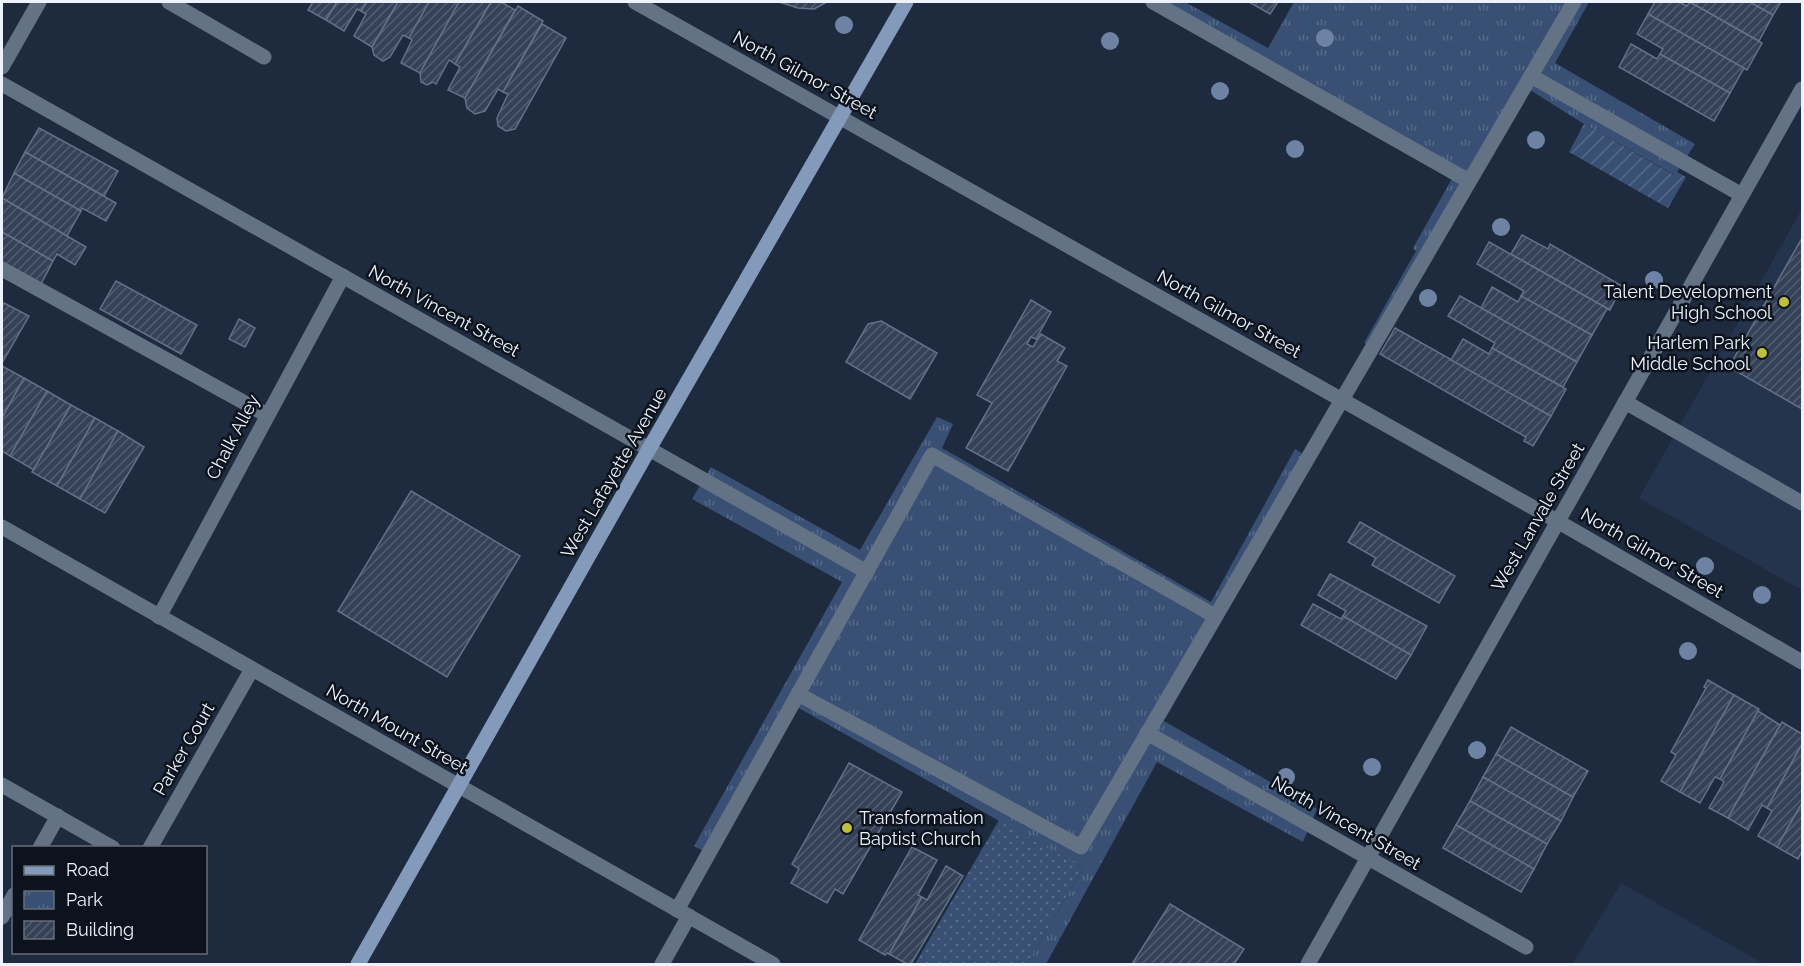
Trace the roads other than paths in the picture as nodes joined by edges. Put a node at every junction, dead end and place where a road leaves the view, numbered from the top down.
1 (39, 2) edge
2 (169, 2) edge
3 (635, 2) edge
4 (906, 2) edge
5 (1153, 2) edge
6 (1574, 2) edge
7 (264, 57) dead end
8 (2, 67) edge
9 (1531, 76) junction
10 (2, 84) edge
11 (1803, 89) edge
12 (840, 117) junction
13 (1469, 181) junction
14 (1742, 195) junction
15 (2, 269) edge
16 (343, 276) junction
17 (1341, 399) junction
18 (1625, 402) junction
19 (267, 415) junction
20 (650, 449) junction
21 (1803, 503) edge
22 (1557, 521) junction
23 (2, 527) edge
24 (867, 572) junction
25 (1215, 616) junction
26 (159, 617) junction
27 (1803, 662) edge
28 (252, 669) junction
29 (798, 694) junction
30 (1147, 733) junction
31 (2, 784) edge
32 (459, 786) junction
33 (58, 816) junction
34 (41, 846) edge
35 (110, 846) edge
36 (151, 846) edge
37 (1369, 858) junction
38 (12, 898) edge
39 (683, 913) junction
40 (2, 916) edge
41 (1526, 947) dead end
42 (358, 964) edge
43 (662, 964) edge
44 (773, 964) edge
45 (1308, 964) edge

1 - 8 street
2 - 7 street
3 - 12 street, North Gilmor Street
4 - 12 main road, West Lafayette Avenue
5 - 13 street
6 - 9 street
9 - 13 street
9 - 14 street
10 - 16 street, North Vincent Street
11 - 14 street, West Lanvale Street
12 - 17 street, North Gilmor Street
12 - 20 main road, West Lafayette Avenue
13 - 17 street
14 - 18 street, West Lanvale Street
15 - 19 street
16 - 19 street, Chalk Alley
16 - 20 street, North Vincent Street
17 - 22 street, North Gilmor Street
17 - 25 street
18 - 21 street
18 - 22 street, West Lanvale Street
19 - 26 street, Chalk Alley
20 - 24 street, North Vincent Street
20 - 32 main road, West Lafayette Avenue
22 - 27 street, North Gilmor Street
22 - 37 street, West Lanvale Street
23 - 26 street, North Mount Street
24 - 25 street
24 - 29 street
25 - 30 street
26 - 28 street, North Mount Street
28 - 32 street, North Mount Street
28 - 36 street, Parker Court
29 - 30 street
29 - 39 street
30 - 37 street, North Vincent Street
31 - 33 street
32 - 39 street, North Mount Street
32 - 42 main road, West Lafayette Avenue
33 - 34 street
33 - 35 street
37 - 41 street, North Vincent Street
37 - 45 street, West Lanvale Street
38 - 40 street
39 - 43 street
39 - 44 street, North Mount Street

